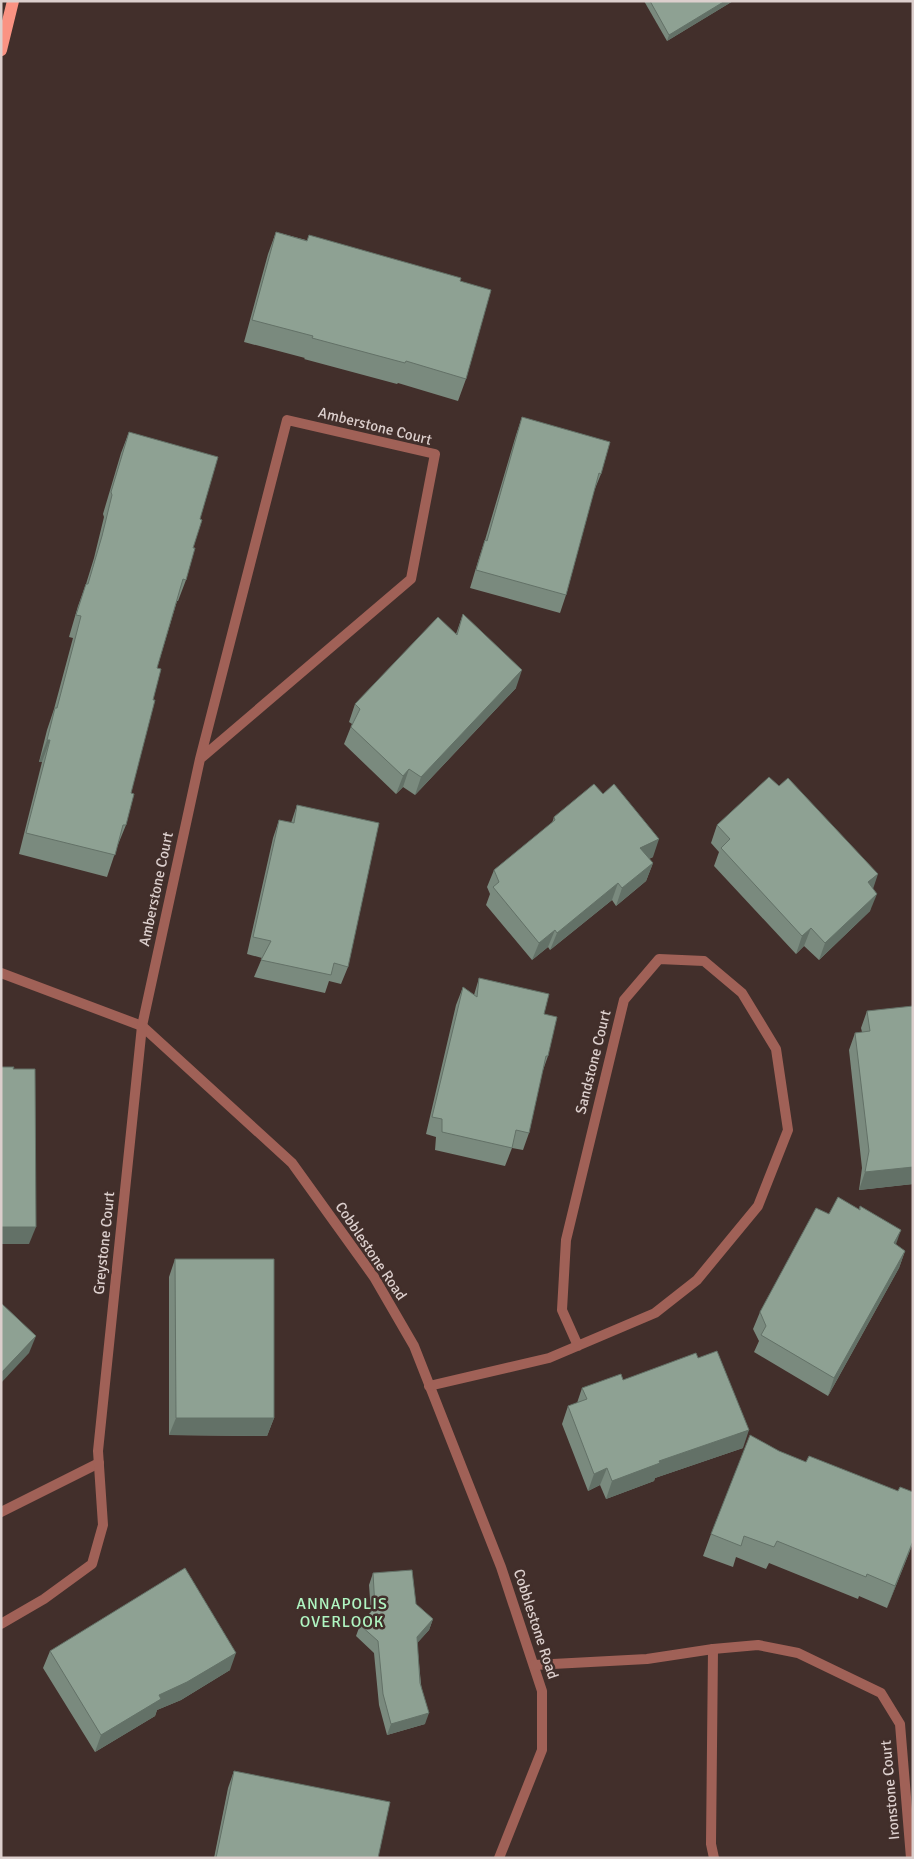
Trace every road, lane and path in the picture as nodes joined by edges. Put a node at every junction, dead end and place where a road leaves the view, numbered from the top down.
1 (13, 1) edge
2 (1, 50) edge
3 (200, 758) junction
4 (1, 973) edge
5 (142, 1026) junction
6 (578, 1346) junction
7 (429, 1386) junction
8 (99, 1463) junction
9 (1, 1512) edge
10 (1, 1624) edge
11 (713, 1649) junction
12 (534, 1665) junction
13 (499, 1858) edge
14 (714, 1858) edge
15 (911, 1858) edge

1 - 2 main road
3 - 3 street, Amberstone Court
3 - 5 street, Amberstone Court
4 - 5 street, Cobblestone Road
5 - 7 street, Cobblestone Road
5 - 8 street, Greystone Court
6 - 6 street, Sandstone Court
6 - 7 street, Sandstone Court
7 - 12 street, Cobblestone Road
8 - 9 street
8 - 10 street, Greystone Court
11 - 12 street, Ironstone Court
11 - 14 street
11 - 15 street, Ironstone Court
12 - 13 street, Cobblestone Road

